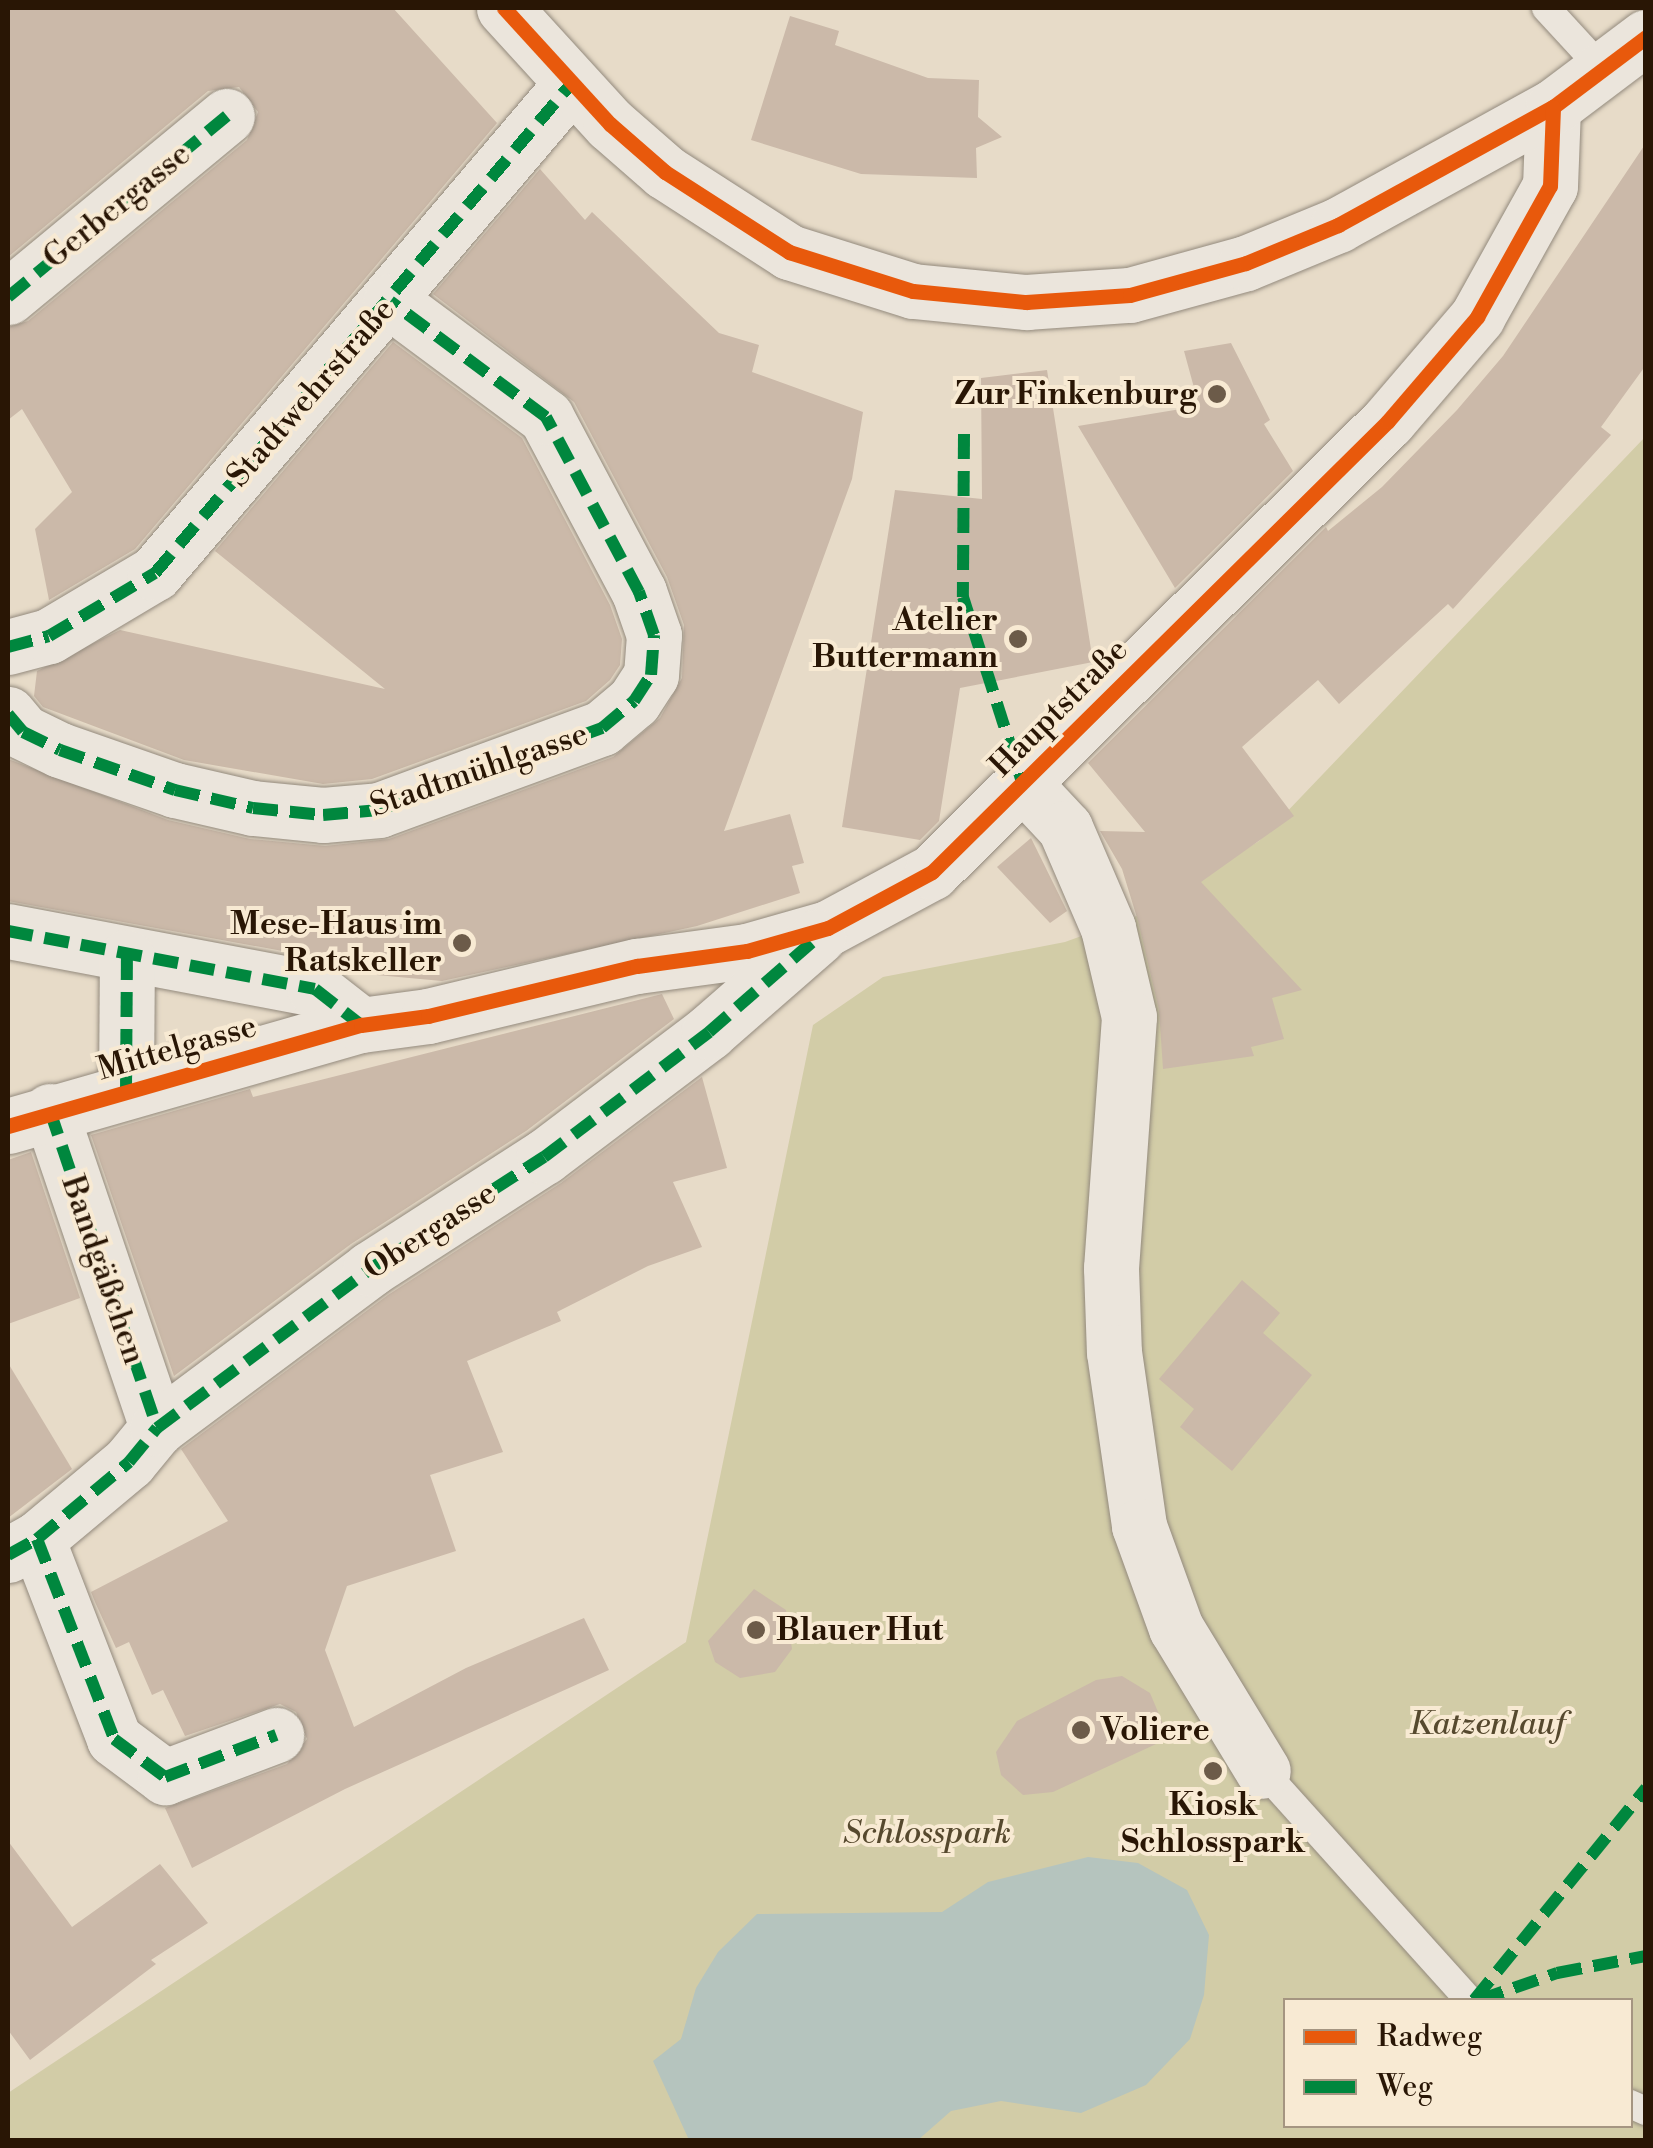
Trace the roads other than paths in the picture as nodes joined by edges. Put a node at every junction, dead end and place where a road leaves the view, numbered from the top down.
1 (504, 8) edge
2 (1546, 8) edge
3 (1646, 37) edge
4 (1603, 70) junction
5 (571, 84) junction
6 (1554, 107) junction
7 (227, 116) dead end
8 (8, 298) edge
9 (390, 301) junction
10 (8, 647) edge
11 (8, 714) edge
12 (1022, 782) junction
13 (828, 928) junction
14 (8, 931) edge
15 (126, 957) junction
16 (361, 1025) junction
17 (126, 1091) junction
18 (29, 1118) edge
19 (157, 1428) junction
20 (22, 1547) edge
21 (276, 1735) dead end
22 (1263, 1771) joint
23 (1467, 1998) edge

1 - 5 street
2 - 4 lane
3 - 4 street
4 - 6 street
5 - 6 street
5 - 9 street, Stadtwehrstraße
6 - 12 street, Hauptstraße
7 - 8 street, Gerbergasse
9 - 10 street, Stadtwehrstraße
9 - 11 street, Stadtmühlgasse
12 - 13 street, Hauptstraße
12 - 22 street
13 - 16 street, Hauptstraße
13 - 19 street, Obergasse
14 - 15 street
15 - 16 street
15 - 17 street
16 - 17 street, Mittelgasse
17 - 18 street, Mittelgasse
18 - 19 street, Bandgäßchen
19 - 20 street, Obergasse
20 - 21 street, Obergasse
22 - 23 lane

